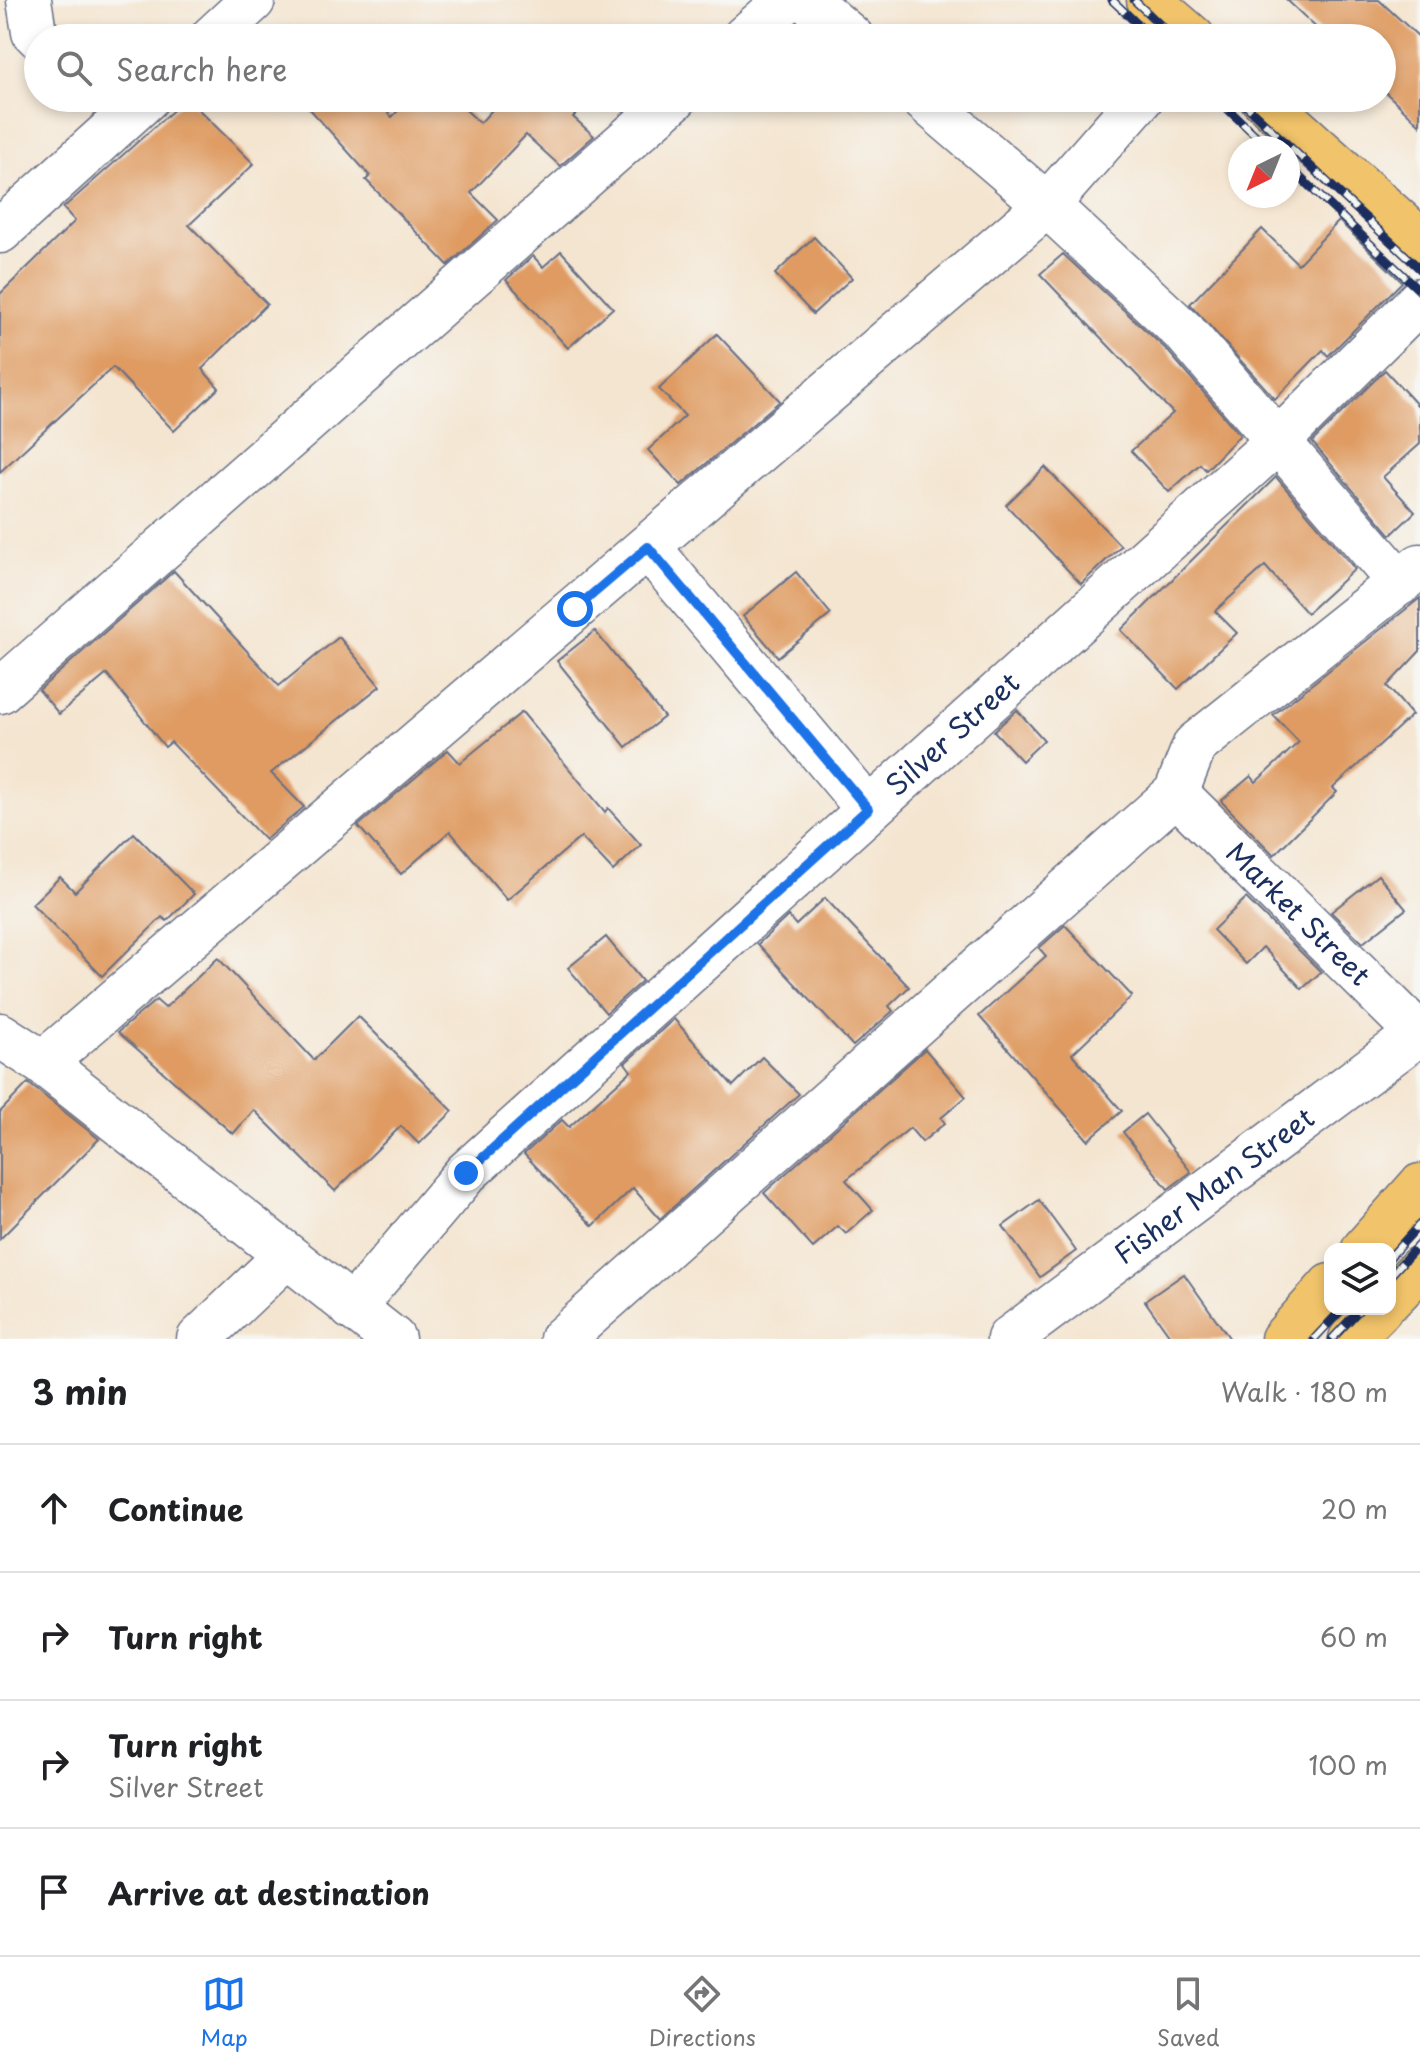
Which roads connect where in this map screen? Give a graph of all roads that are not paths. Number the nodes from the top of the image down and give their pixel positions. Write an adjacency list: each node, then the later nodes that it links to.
1 (253, 0): 5 (street)
2 (787, 0): 6 (street)
3 (807, 0): 7 (street)
4 (1149, 0): 8 (main road)
5 (227, 24)
6 (760, 24)
7 (835, 24)
8 (1177, 24)
9 (117, 112): 15 (street)
10 (659, 112): 21 (street)
11 (938, 112): 14 (street)
12 (1129, 112): 14 (street)
13 (1278, 112): 16 (main road)
14 (1047, 205): 18 (street); 19 (street)
15 (0, 231)
16 (1420, 240)
17 (1420, 300): 18 (street, Silver Street)
18 (1278, 441): 20 (street); 23 (street, Silver Street)
19 (648, 547): 23 (street); 26 (street)
20 (1410, 574): 22 (street)
21 (0, 691)
22 (1176, 793): 25 (street, Market Street); 37 (street)
23 (868, 809): 33 (street, Silver Street)
24 (0, 1035): 26 (street)
25 (1419, 1035): 38 (street, Fisher Man Street)
26 (43, 1063): 29 (street)
27 (1420, 1186): 28 (main road)
28 (1369, 1243)
29 (285, 1257): 33 (street); 35 (street)
30 (1420, 1268): 32 (main road)
31 (1324, 1293): 39 (main road)
32 (1396, 1293)
33 (352, 1308): 36 (street)
34 (1374, 1315): 40 (main road)
35 (199, 1339)
36 (393, 1339)
37 (562, 1339)
38 (1009, 1339)
39 (1283, 1339)
40 (1351, 1339)

